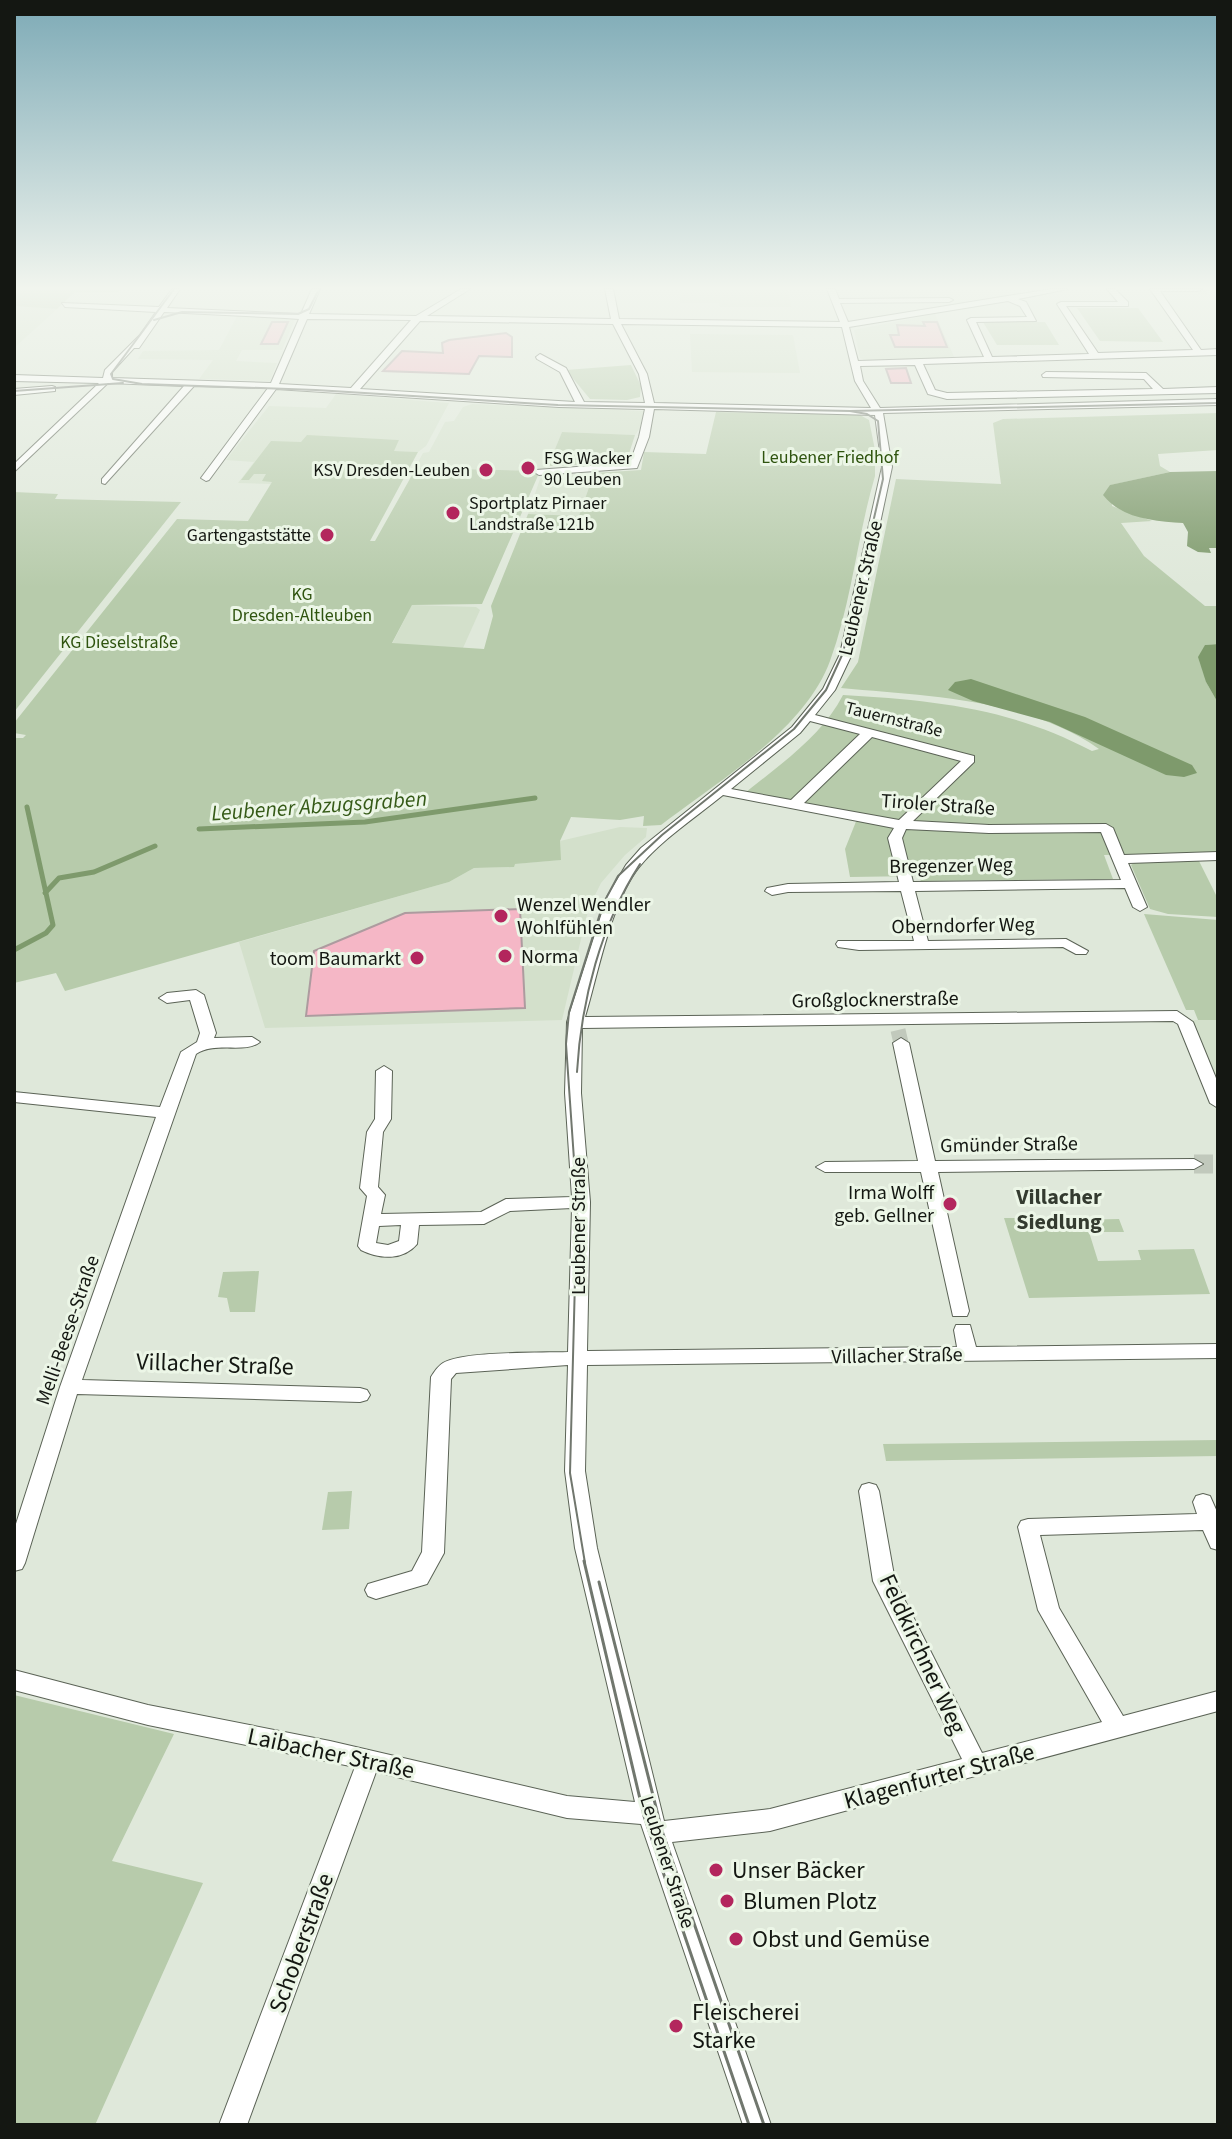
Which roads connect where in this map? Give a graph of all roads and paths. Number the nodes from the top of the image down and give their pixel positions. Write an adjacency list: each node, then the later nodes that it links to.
1 (41, 389): 14 (street)
2 (98, 389): 21 (street)
3 (187, 389): 24 (street)
4 (272, 389): 23 (street)
5 (311, 389): 15 (street)
6 (355, 389): 15 (street)
7 (573, 389): 18 (street)
8 (647, 389): 19 (street)
9 (863, 389): 20 (street)
10 (930, 389): 16 (street)
11 (1052, 389): 16 (street)
12 (1218, 390): 13 (street)
13 (1160, 391): 16 (street)
14 (14, 392)
15 (352, 392): 18 (street)
16 (1054, 394)
17 (1218, 402): 20 (street)
18 (581, 405): 19 (street)
19 (649, 406): 20 (street); 22 (street)
20 (878, 411): 25 (street, Leubener Straße)
21 (14, 469)
22 (539, 472)
23 (206, 478)
24 (105, 481)
25 (808, 717): 26 (street, Tauernstraße); 27 (street, Leubener Straße)
26 (869, 733): 28 (street); 29 (street, Tauernstraße)
27 (721, 791): 28 (street, Tiroler Straße); 40 (street, Leubener Straße)
28 (794, 805): 29 (street, Tiroler Straße)
29 (902, 825): 31 (street, Tiroler Straße); 33 (street)
30 (1218, 856): 31 (street)
31 (1121, 859): 32 (street)
32 (1131, 884): 33 (street, Bregenzer Weg); 35 (street)
33 (907, 886): 34 (street, Bregenzer Weg); 37 (street)
34 (772, 891)
35 (1140, 907)
36 (843, 944): 37 (street, Oberndorfer Weg)
37 (922, 945): 38 (street, Oberndorfer Weg)
38 (1081, 951)
39 (167, 998): 43 (street)
40 (575, 1022): 41 (street, Großglocknerstraße); 51 (street, Leubener Straße)
41 (898, 1030): 46 (street, Großglocknerstraße); 49 (street)
42 (252, 1042): 43 (street)
43 (204, 1043): 47 (street, Melli-Beese-Straße)
44 (384, 1071): 53 (street)
45 (14, 1097): 47 (street)
46 (1218, 1103)
47 (166, 1113): 57 (street, Melli-Beese-Straße)
48 (1194, 1164): 49 (street, Gmünder Straße)
49 (927, 1166): 50 (street, Gmünder Straße); 55 (street)
50 (825, 1167)
51 (581, 1202): 52 (street); 56 (street, Leubener Straße)
52 (411, 1219): 53 (street); 53 (street)
53 (373, 1220)
54 (1218, 1351): 55 (street, Villacher Straße)
55 (968, 1353): 56 (street, Villacher Straße)
56 (577, 1359): 62 (street, Villacher Straße); 68 (street, Leubener Straße)
57 (70, 1387): 58 (street, Villacher Straße); 61 (street, Melli-Beese-Straße)
58 (360, 1395)
59 (869, 1491): 67 (street, Feldkirchner Weg)
60 (1211, 1522): 65 (street)
61 (14, 1563)
62 (376, 1590)
63 (14, 1680): 66 (street, Laibacher Straße)
64 (1218, 1701): 65 (street, Klagenfurter Straße)
65 (1117, 1727): 67 (street, Klagenfurter Straße)
66 (369, 1760): 68 (street, Laibacher Straße); 69 (street, Schoberstraße)
67 (977, 1766): 68 (street, Klagenfurter Straße)
68 (653, 1823): 70 (street, Leubener Straße)
69 (233, 2125)
70 (757, 2125)

